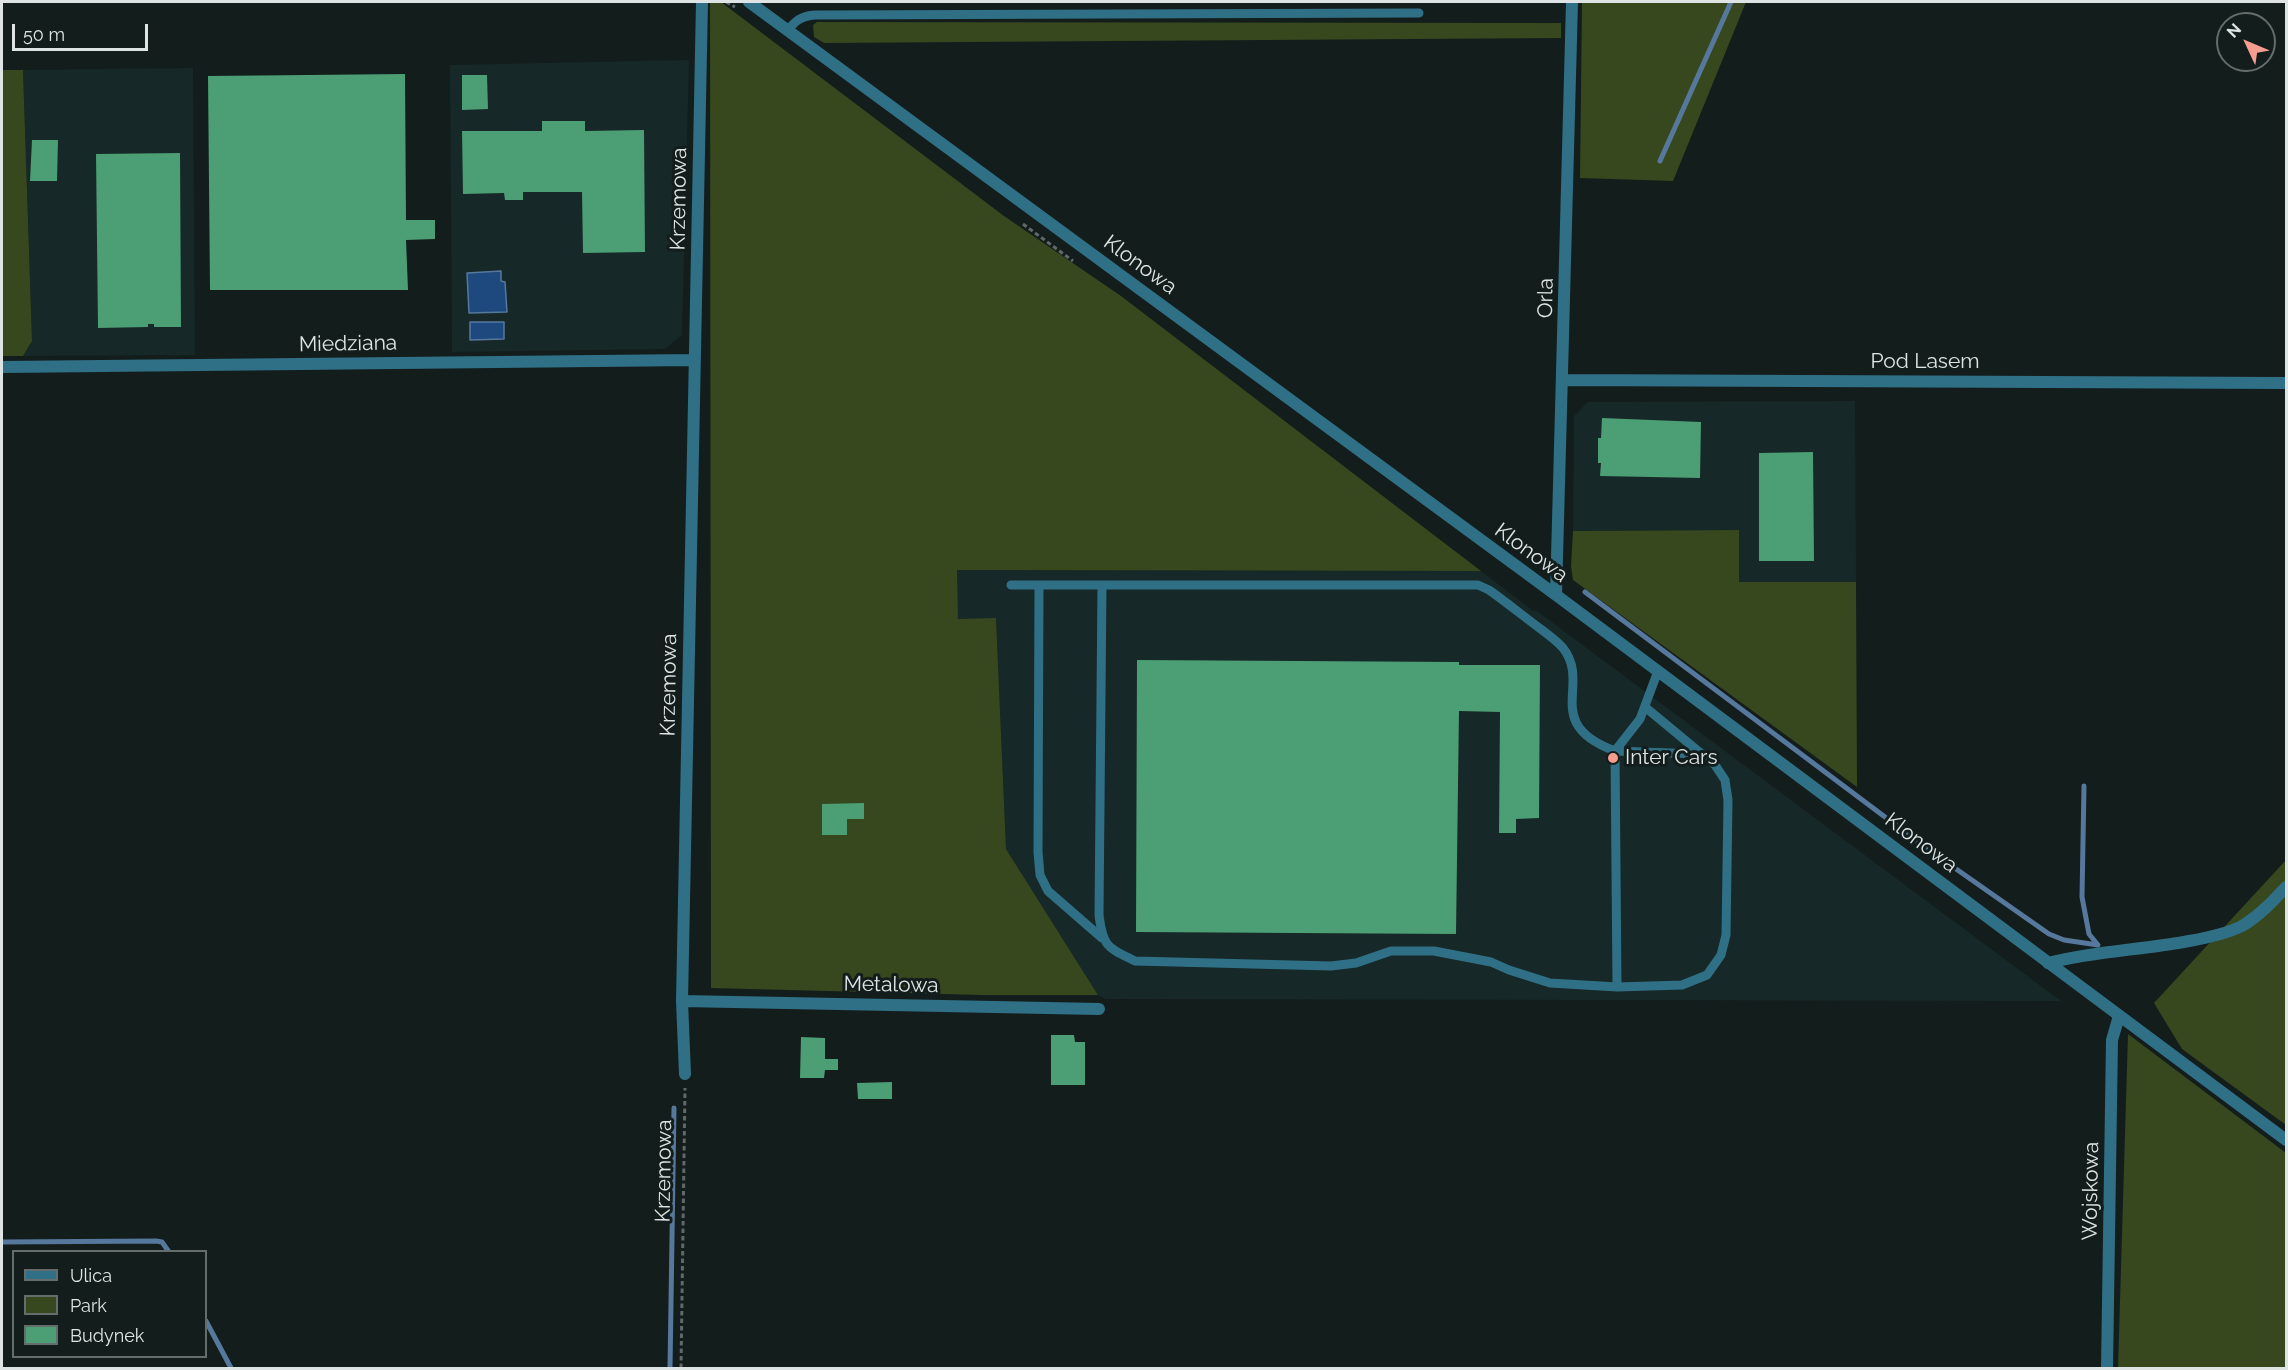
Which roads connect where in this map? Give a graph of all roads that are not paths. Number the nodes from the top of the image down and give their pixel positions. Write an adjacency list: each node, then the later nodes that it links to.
1 (702, 2): 6 (street, Krzemowa)
2 (749, 2): 5 (street, Klonowa)
3 (1572, 2): 8 (street, Orla)
4 (1419, 14): 5 (lane)
5 (788, 30): 13 (street, Klonowa)
6 (695, 360): 7 (street, Miedziana); 22 (street, Krzemowa)
7 (2, 367)
8 (1563, 380): 9 (street, Pod Lasem); 13 (street, Orla)
9 (2286, 383)
10 (1011, 585): 11 (lane)
11 (1039, 585): 12 (lane); 19 (lane)
12 (1102, 585): 16 (lane); 19 (lane)
13 (1556, 594): 14 (street, Klonowa)
14 (1658, 671): 15 (lane); 20 (street, Klonowa)
15 (1645, 707): 16 (lane); 17 (lane)
16 (1616, 751): 17 (lane); 21 (lane)
17 (1698, 754): 21 (lane)
18 (2286, 886): 20 (street)
19 (1102, 938): 21 (lane)
20 (2048, 963): 24 (street, Klonowa)
21 (1617, 987)
22 (682, 1001): 23 (street, Metalowa); 25 (street, Krzemowa)
23 (1099, 1009)
24 (2119, 1016): 26 (street, Klonowa); 27 (street, Wojskowa)
25 (686, 1074)
26 (2286, 1140)
27 (2107, 1368)

